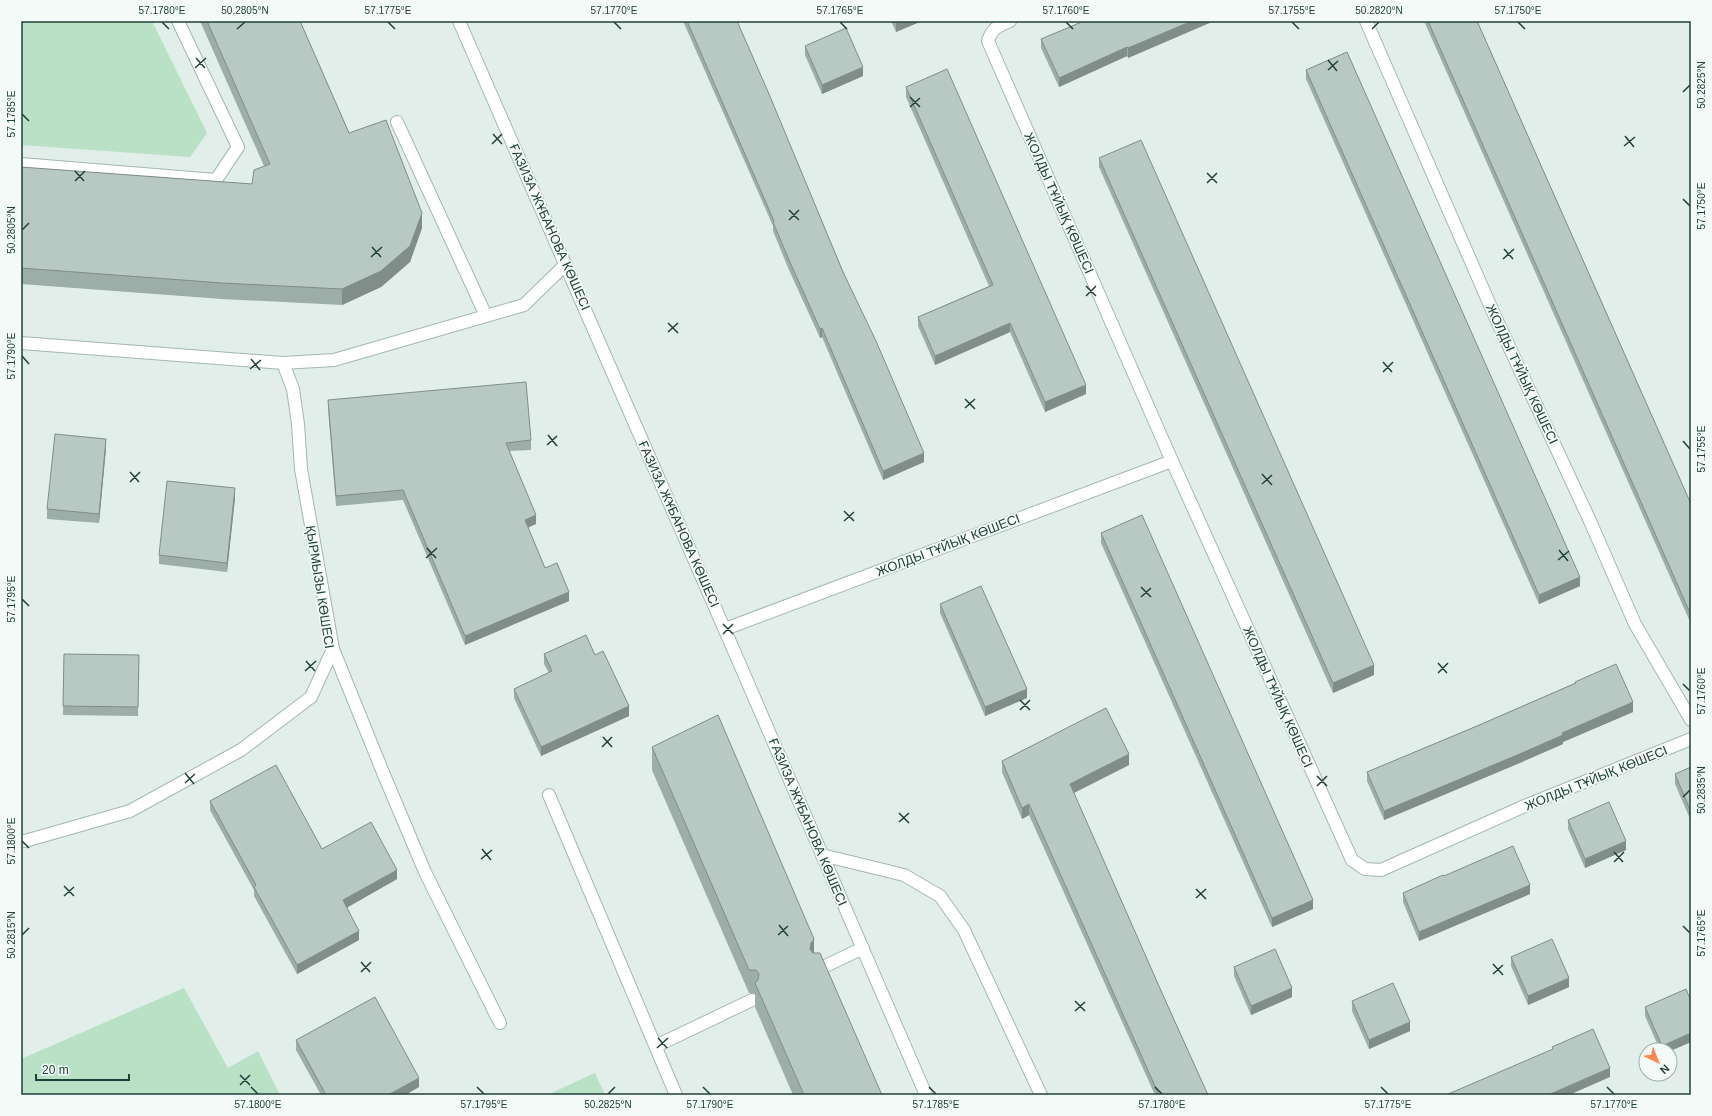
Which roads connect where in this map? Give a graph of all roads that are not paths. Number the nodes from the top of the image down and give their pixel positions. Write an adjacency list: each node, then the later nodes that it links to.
1 (178, 21): 6 (street)
2 (459, 21): 7 (street, ҒАЗИЗА ЖҰБАНОВА КӨШЕСІ)
3 (1010, 21): 11 (street, ЖОЛДЫ ТҰЙЫҚ КӨШЕСІ)
4 (1366, 21): 14 (street, ЖОЛДЫ ТҰЙЫҚ КӨШЕСІ)
5 (397, 122): 8 (street)
6 (21, 164)
7 (566, 264): 8 (street); 12 (street, ҒАЗИЗА ЖҰБАНОВА КӨШЕСІ)
8 (486, 316): 10 (street)
9 (21, 343): 10 (street)
10 (283, 363): 13 (street, ҚЫРМЫЗЫ КӨШЕСІ)
11 (1172, 461): 12 (street, ЖОЛДЫ ТҰЙЫҚ КӨШЕСІ); 15 (street, ЖОЛДЫ ТҰЙЫҚ КӨШЕСІ)
12 (725, 629): 18 (street, ҒАЗИЗА ЖҰБАНОВА КӨШЕСІ)
13 (333, 649): 17 (street, ҚЫРМЫЗЫ КӨШЕСІ); 22 (street)
14 (1691, 720)
15 (1691, 739)
16 (549, 795): 23 (street)
17 (21, 841)
18 (822, 854): 19 (street, ҒАЗИЗА ЖҰБАНОВА КӨШЕСІ); 26 (street)
19 (863, 948): 20 (street); 25 (street, ҒАЗИЗА ЖҰБАНОВА КӨШЕСІ)
20 (817, 970)
21 (752, 1000): 23 (street)
22 (500, 1023)
23 (656, 1046): 24 (street)
24 (676, 1095)
25 (926, 1095)
26 (1041, 1095)

